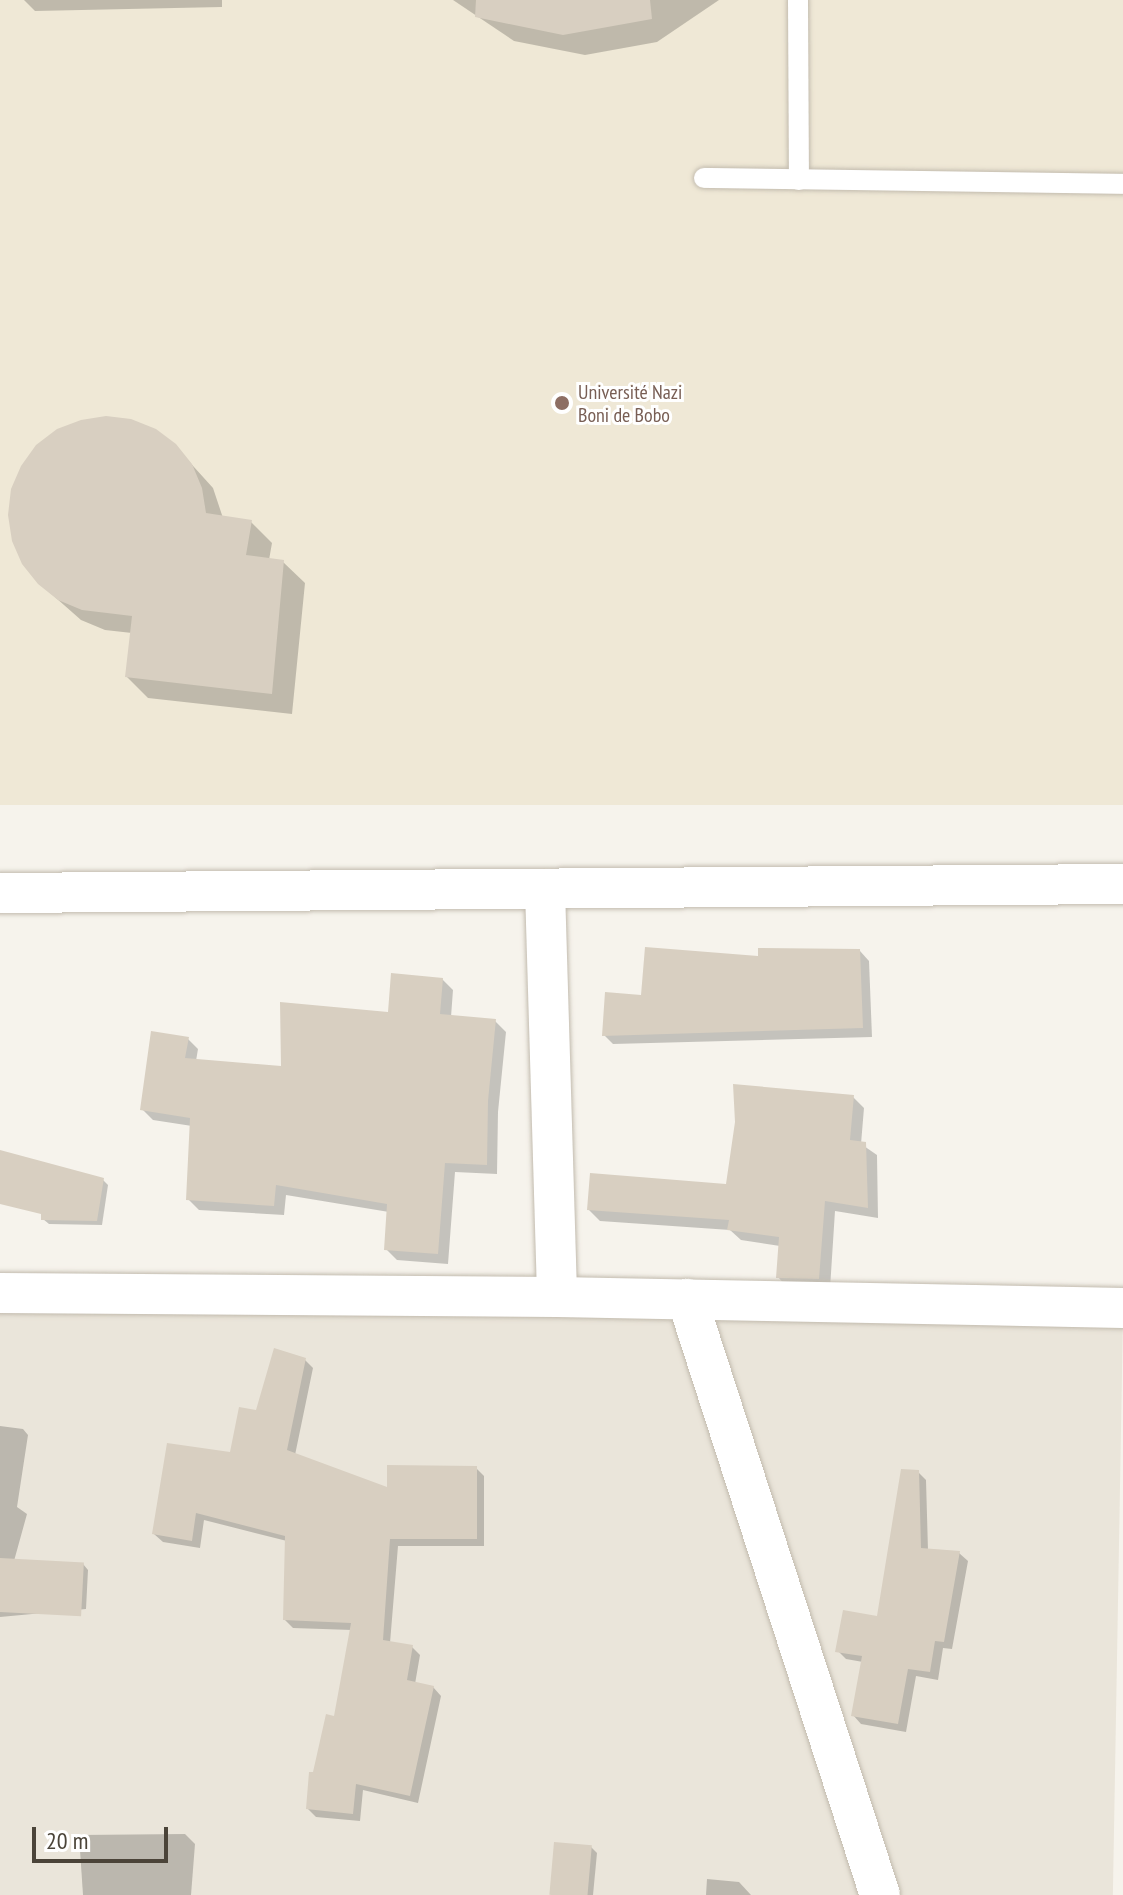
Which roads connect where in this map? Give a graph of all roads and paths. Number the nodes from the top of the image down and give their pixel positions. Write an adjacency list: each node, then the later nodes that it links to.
1 (798, 0): 3 (lane)
2 (704, 178): 3 (lane)
3 (799, 180): 4 (lane)
4 (1123, 184)
5 (1123, 884): 6 (street)
6 (545, 889): 7 (street); 9 (street)
7 (0, 893)
8 (0, 1293): 9 (street)
9 (557, 1297): 10 (street)
10 (687, 1299): 11 (street); 12 (street)
11 (1123, 1308)
12 (880, 1895)

